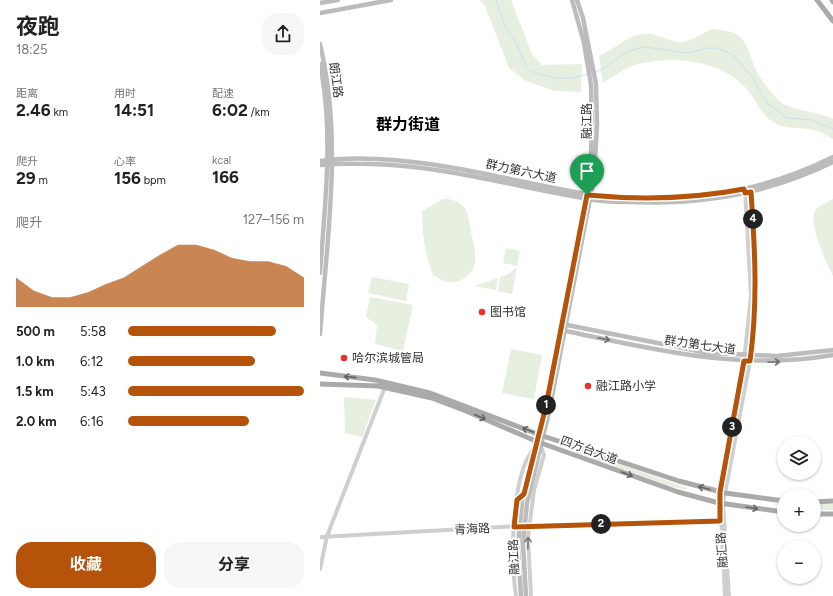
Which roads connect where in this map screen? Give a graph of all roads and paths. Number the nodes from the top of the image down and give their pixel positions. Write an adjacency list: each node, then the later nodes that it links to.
1 (338, 0): 6 (main road)
2 (391, 0): 7 (main road)
3 (572, 0): 11 (main road, 融江路)
4 (577, 0): 11 (main road, 融江路)
5 (817, 0): 8 (main road)
6 (320, 3)
7 (320, 13)
8 (833, 21)
9 (320, 44): 14 (main road, 朗江路)
10 (320, 64): 14 (main road, 朗江路)
11 (592, 71): 19 (main road, 融江路)
12 (833, 157): 17 (main road, 群力第六大道)
13 (320, 161): 14 (main road, 群力第六大道)
14 (330, 162): 16 (main road, 群力第六大道); 19 (main road, 群力第六大道); 20 (main road, 朗江路); 23 (main road, 朗江路)
15 (833, 162): 17 (main road, 群力第六大道)
16 (320, 165)
17 (750, 190): 18 (main road, 群力第六大道); 25 (street)
18 (745, 191): 19 (main road, 群力第六大道); 25 (street)
19 (589, 197): 21 (main road, 融江路); 31 (main road, 融江路)
20 (320, 273)
21 (567, 325): 22 (main road, 融江路); 25 (main road, 群力第七大道)
22 (566, 331): 27 (main road, 群力第七大道, one-way to 27); 31 (main road, 融江路)
23 (320, 334)
24 (833, 350): 25 (main road, 群力第七大道)
25 (748, 355): 27 (street)
26 (833, 355): 27 (main road, 群力第七大道, one-way to 26)
27 (747, 361): 33 (street)
28 (320, 373): 31 (main road, 四方台大道, one-way to 28)
29 (320, 384): 30 (main road, 四方台大道)
30 (385, 387): 32 (main road, 四方台大道, one-way to 32); 47 (street)
31 (542, 435): 32 (main road, 融江路); 33 (main road, 四方台大道, one-way to 31)
32 (539, 444): 34 (main road, 融江路); 35 (street); 39 (main road, 四方台大道, one-way to 39); 40 (main road, 融江路); 45 (street)
33 (722, 492): 36 (main road, 四方台大道); 39 (street)
34 (524, 494): 35 (street); 45 (main road, 融江路)
35 (517, 500): 45 (street)
36 (777, 500)
37 (821, 502): 38 (main road)
38 (833, 502)
39 (721, 503): 41 (main road, 四方台大道, one-way to 41); 44 (street, 融汇路); 54 (street, 融汇路)
40 (526, 510): 45 (main road, 融江路); 45 (street)
41 (777, 511)
42 (821, 514): 43 (main road)
43 (833, 514)
44 (720, 521): 45 (street, 青海路); 53 (street, 融汇路)
45 (523, 526): 47 (street, 青海路); 49 (street); 50 (main road, 融江路); 51 (main road, 融江路); 52 (street, one-way to 45)
46 (320, 536): 47 (street, 青海路)
47 (327, 536): 48 (street)
48 (320, 569)
49 (516, 596)
50 (521, 596)
51 (526, 596)
52 (531, 596)
53 (725, 596)
54 (729, 596)

